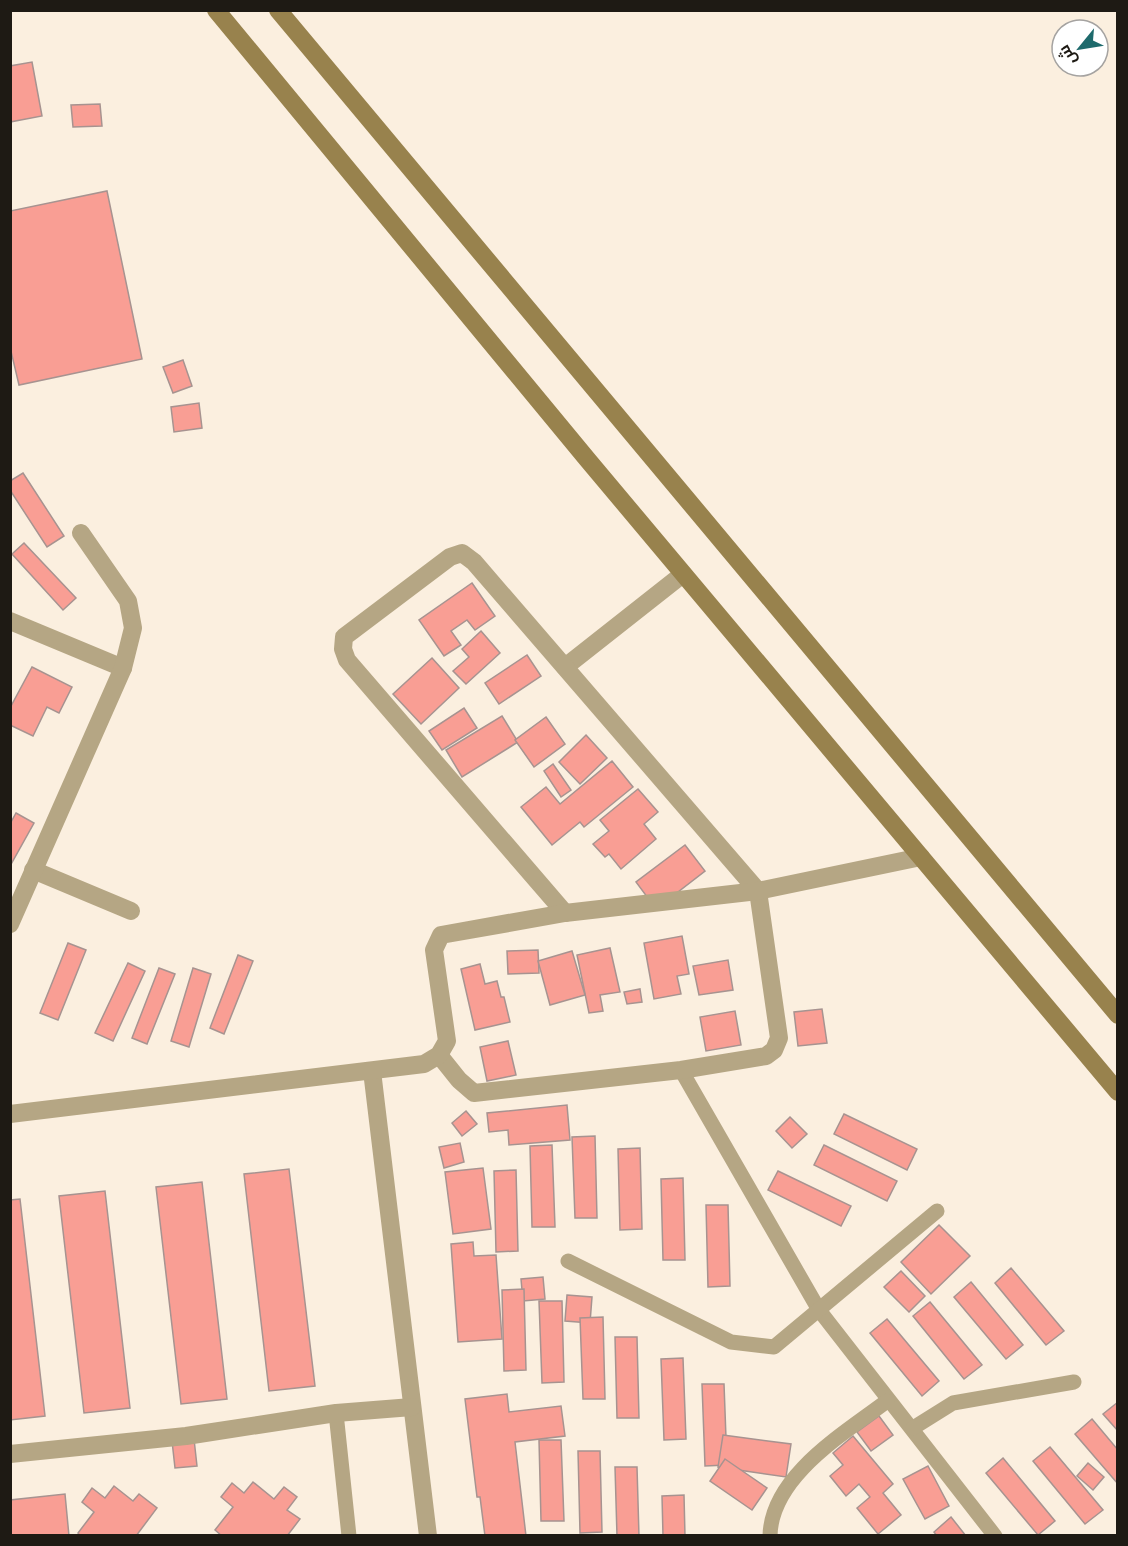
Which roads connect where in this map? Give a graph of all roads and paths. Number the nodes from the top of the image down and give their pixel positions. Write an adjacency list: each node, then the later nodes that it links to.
1 (216, 10): 4 (main road)
2 (278, 10): 14 (main road)
3 (81, 533): 7 (street)
4 (683, 574): 6 (street); 8 (main road)
5 (10, 621): 7 (street)
6 (565, 667): 10 (street); 12 (street)
7 (123, 668): 9 (street)
8 (921, 857): 10 (street); 18 (main road)
9 (33, 870): 11 (street); 13 (street)
10 (758, 891): 12 (street); 16 (street)
11 (131, 911)
12 (565, 913): 15 (street)
13 (10, 924)
14 (1118, 1015)
15 (439, 1055): 16 (street); 17 (street)
16 (681, 1070): 22 (lane)
17 (372, 1071): 19 (street); 25 (street)
18 (1118, 1092)
19 (10, 1114)
20 (937, 1211): 22 (lane)
21 (568, 1262): 22 (lane)
22 (819, 1310): 24 (lane)
23 (1074, 1382): 27 (lane)
24 (887, 1401): 27 (lane); 31 (lane)
25 (412, 1407): 26 (street); 30 (street)
26 (336, 1413): 28 (street); 29 (lane)
27 (913, 1428): 32 (lane)
28 (10, 1454)
29 (349, 1536)
30 (428, 1536)
31 (770, 1536)
32 (995, 1536)

